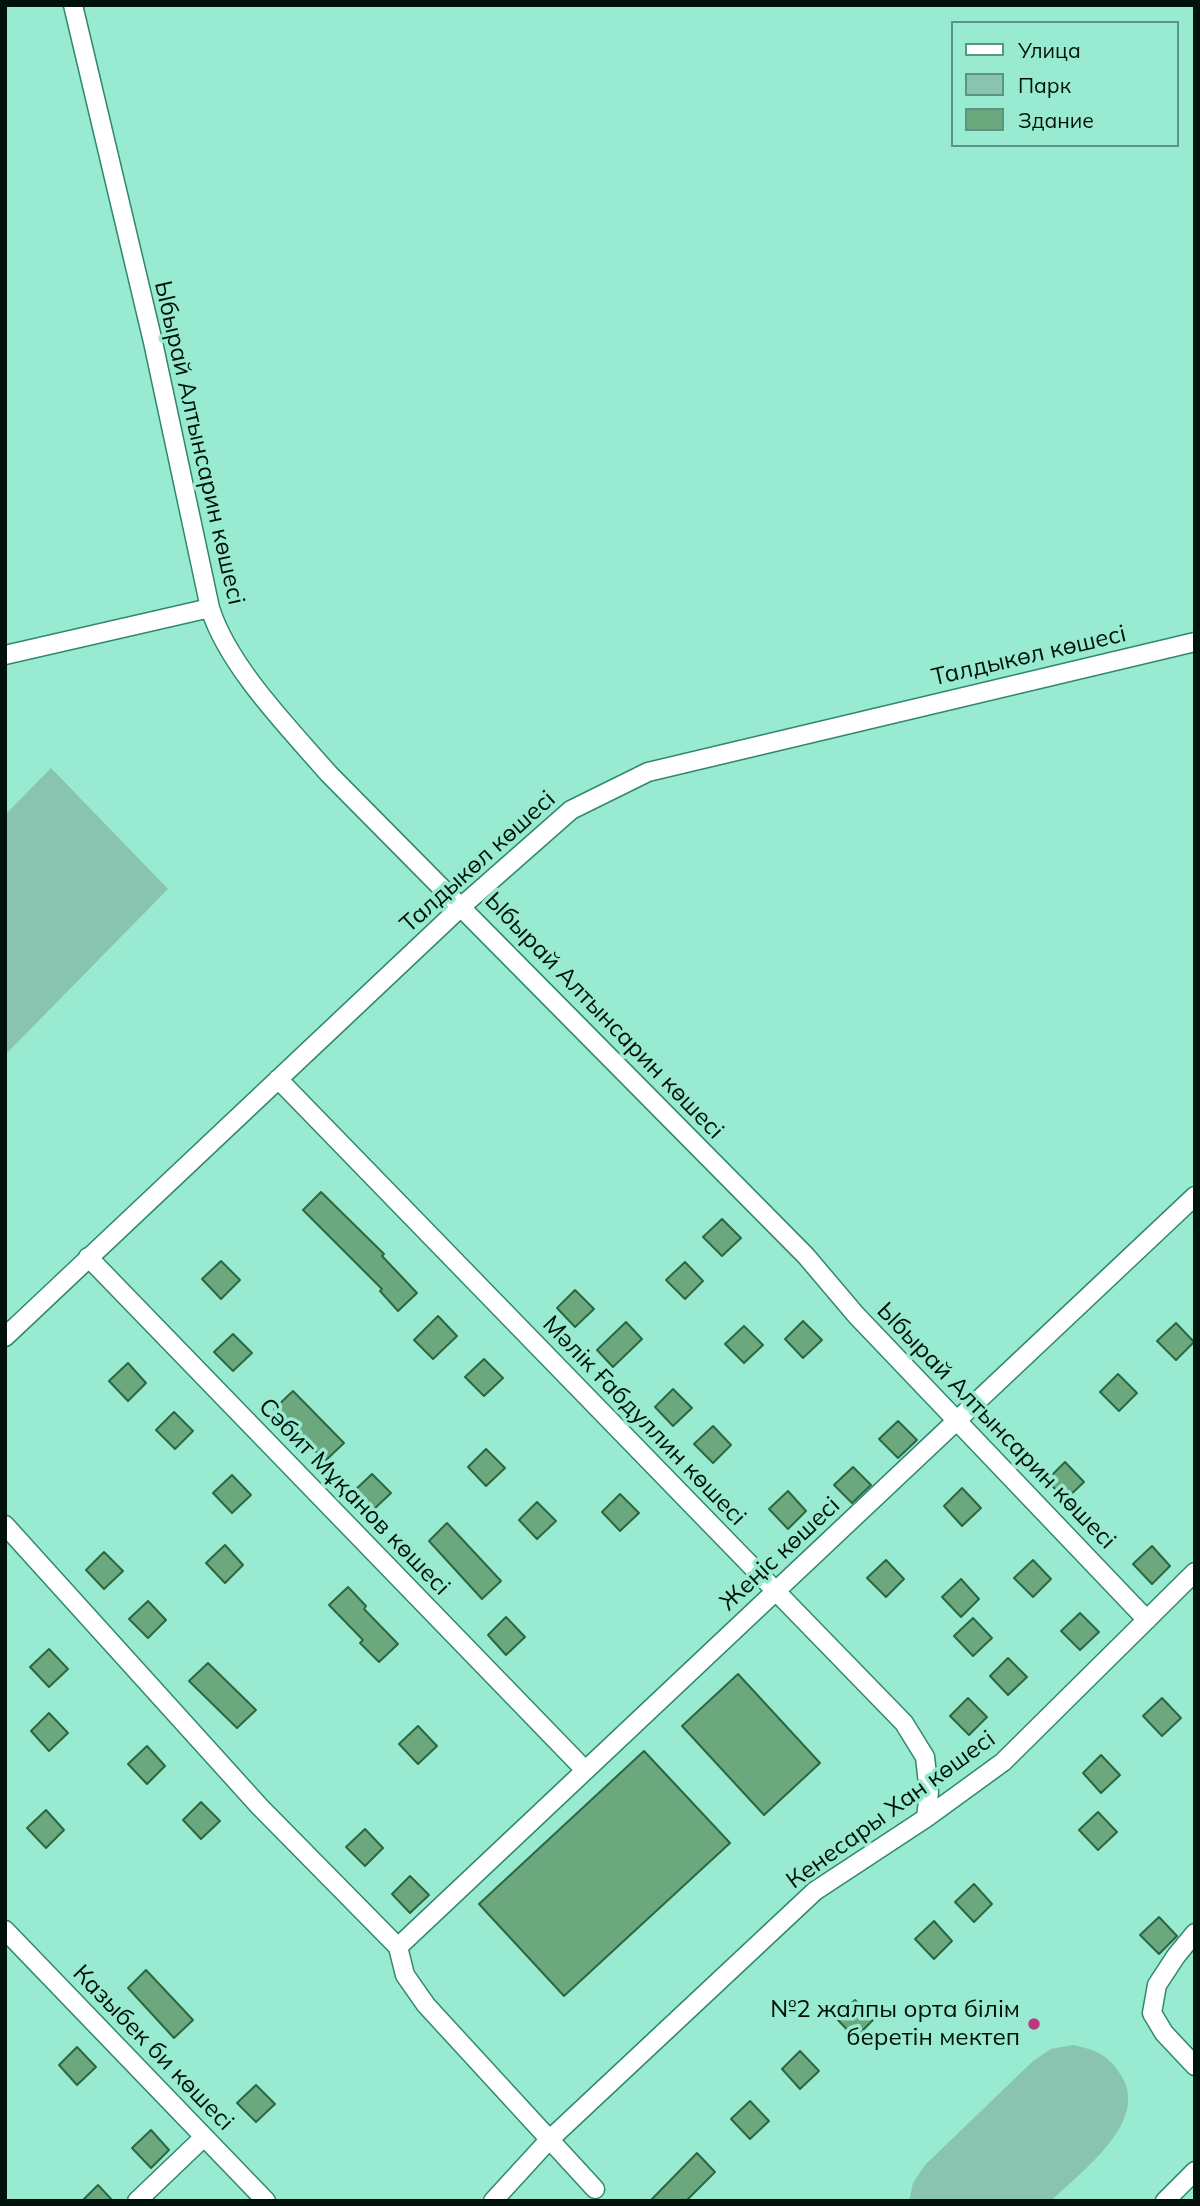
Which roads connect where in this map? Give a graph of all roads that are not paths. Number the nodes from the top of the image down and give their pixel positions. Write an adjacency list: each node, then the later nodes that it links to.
1 (73, 5): 2 (street, Ыбырай Алтынсарин көшесі)
2 (210, 608): 4 (street); 5 (street, Ыбырай Алтынсарин көшесі)
3 (1195, 642): 5 (street, Талдыкөл көшесі)
4 (5, 655)
5 (462, 906): 6 (street, Талдыкөл көшесі); 10 (street, Ыбырай Алтынсарин көшесі)
6 (278, 1079): 8 (street, Талдыкөл көшесі); 13 (street, Мәлік Ғабдуллин көшесі)
7 (1195, 1196): 10 (street, Жеңіс көшесі)
8 (88, 1257): 9 (street, Талдыкөл көшесі); 15 (street, Сәбит Мұқанов көшесі)
9 (5, 1337)
10 (958, 1420): 13 (street, Жеңіс көшесі); 14 (street, Ыбырай Алтынсарин көшесі)
11 (5, 1525): 19 (street)
12 (1195, 1572): 14 (street, Кенесары Хан көшесі)
13 (775, 1591): 15 (street, Жеңіс көшесі); 16 (street, Мәлік Ғабдуллин көшесі)
14 (1147, 1620): 16 (street, Кенесары Хан көшесі)
15 (585, 1770): 19 (street, Жеңіс көшесі)
16 (926, 1818): 22 (street, Кенесары Хан көшесі)
17 (5, 1930): 21 (street, Казыбек би көшесі)
18 (1195, 1933): 20 (street)
19 (398, 1947): 22 (street)
20 (1195, 2066)
21 (204, 2137): 25 (street); 26 (street, Казыбек би көшесі)
22 (548, 2141): 24 (street); 27 (street, Кенесары Хан көшесі)
23 (1195, 2171): 28 (street)
24 (595, 2189)
25 (137, 2201)
26 (266, 2201)
27 (492, 2201)
28 (1165, 2201)

